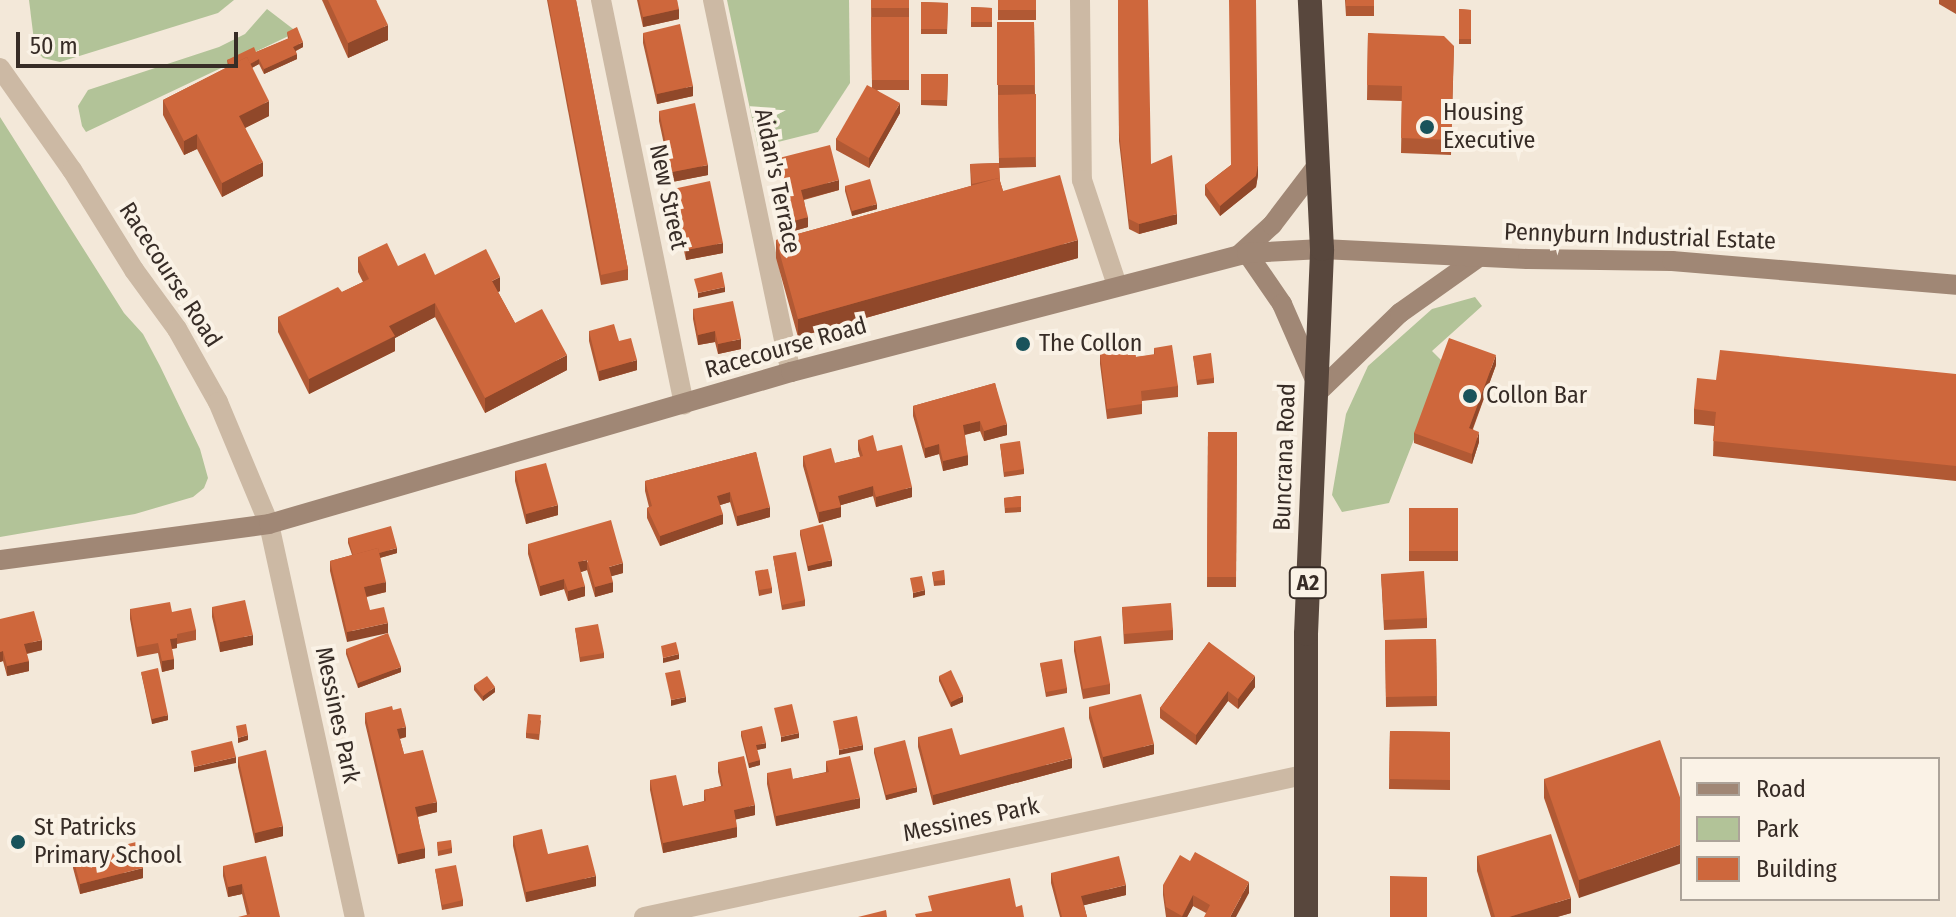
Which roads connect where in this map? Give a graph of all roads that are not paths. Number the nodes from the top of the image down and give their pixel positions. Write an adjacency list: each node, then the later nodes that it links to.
1 (601, 0): 14 (street, New Street)
2 (713, 0): 12 (street, Aidan's Terrace)
3 (1080, 0): 10 (street)
4 (1310, 0): 6 (highway, Buncrana Road / A2)
5 (0, 68): 15 (street, Racecourse Road)
6 (1317, 166): 7 (highway, Buncrana Road / A2); 8 (main road)
7 (1322, 249): 8 (main road, Racecourse Road); 9 (main road, Pennyburn Industrial Estate); 13 (highway, Buncrana Road / A2)
8 (1243, 254): 10 (main road, Racecourse Road); 13 (main road)
9 (1479, 257): 11 (main road, Pennyburn Industrial Estate); 13 (main road)
10 (1117, 285): 12 (main road, Racecourse Road)
11 (1956, 285)
12 (791, 372): 14 (main road, Racecourse Road)
13 (1316, 388): 17 (highway, Buncrana Road / A2)
14 (684, 405): 15 (main road, Racecourse Road)
15 (269, 524): 16 (main road, Racecourse Road); 18 (street, Messines Park)
16 (0, 560)
17 (1308, 774): 19 (street, Messines Park); 20 (highway, Buncrana Road / A2)
18 (355, 917)
19 (644, 917)
20 (1306, 917)

